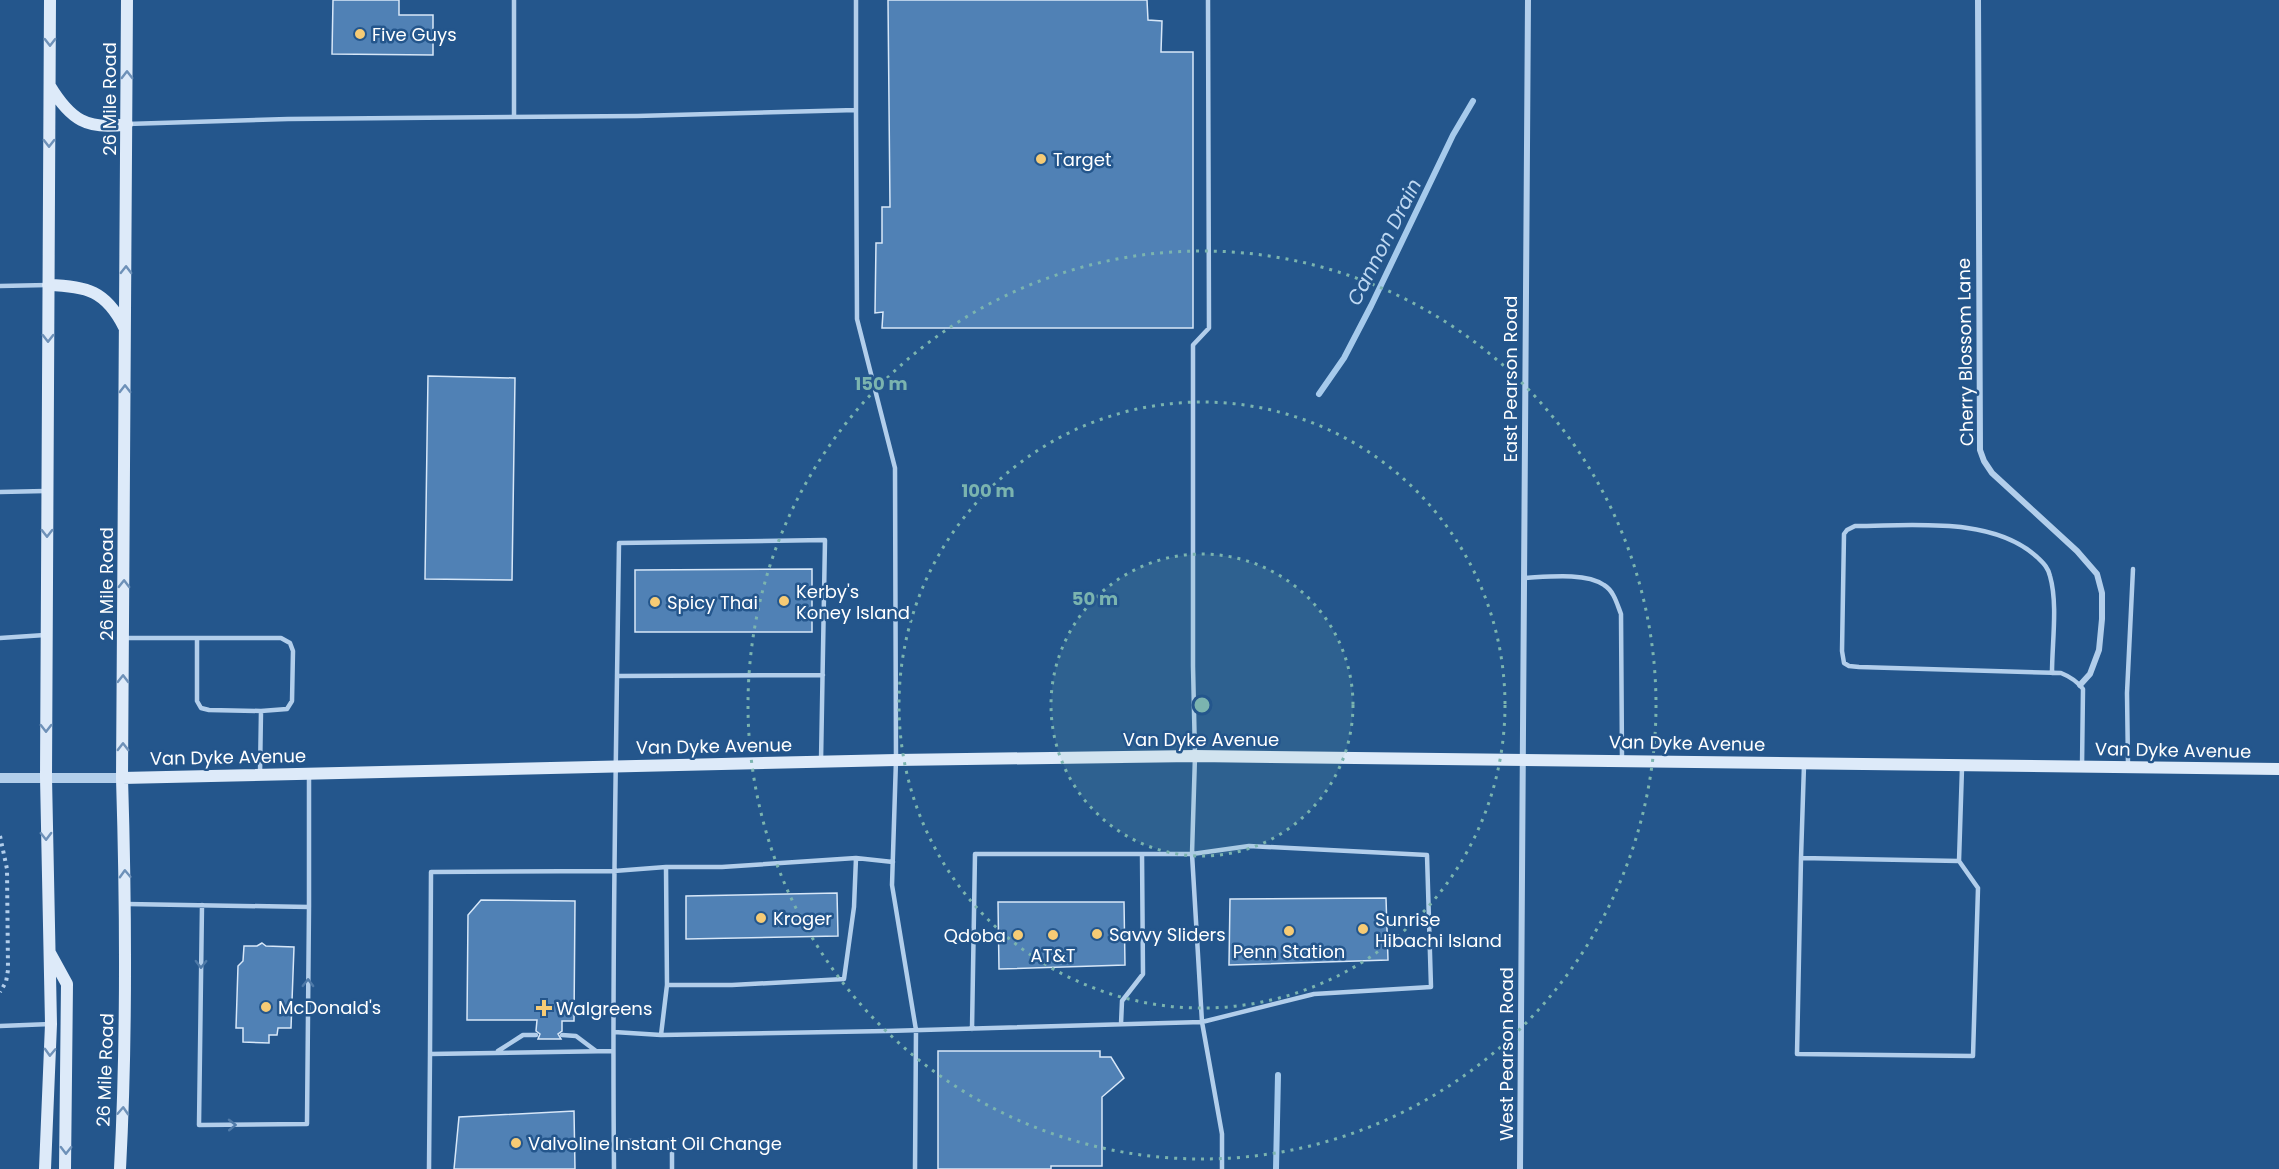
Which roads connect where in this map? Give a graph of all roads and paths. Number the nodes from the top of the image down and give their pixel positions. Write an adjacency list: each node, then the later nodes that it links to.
1 (50, 0): 8 (main road, one-way to 8)
2 (127, 0): 11 (main road, 26 Mile Road, one-way to 2)
3 (514, 0): 10 (lane)
4 (856, 0): 9 (lane)
5 (1208, 0): 28 (lane)
6 (1528, 0): 18 (street, East Pearson Road)
7 (1978, 0): 26 (street, Cherry Blossom Lane)
8 (49, 85): 11 (main road); 12 (main road, one-way to 12)
9 (856, 110): 10 (lane); 30 (lane)
10 (514, 117): 11 (lane)
11 (127, 124): 14 (main road, 26 Mile Road, one-way to 11)
12 (48, 285): 13 (lane); 14 (main road); 15 (main road, one-way to 15)
13 (0, 286)
14 (125, 328): 21 (main road, 26 Mile Road, one-way to 14)
15 (48, 491): 16 (lane); 19 (main road, one-way to 19)
16 (0, 492)
17 (2133, 569): 37 (lane)
18 (1524, 578): 29 (street, East Pearson Road); 31 (lane)
19 (47, 635): 20 (lane); 41 (main road, one-way to 41)
20 (0, 638)
21 (123, 638): 22 (lane); 43 (main road, 26 Mile Road, one-way to 21)
22 (198, 638): 27 (lane); 27 (lane)
23 (2052, 673): 23 (lane); 26 (lane)
24 (823, 675): 25 (lane); 25 (lane); 32 (lane)
25 (617, 676): 35 (lane)
26 (2080, 685): 36 (lane)
27 (261, 711): 40 (lane)
28 (1195, 756): 29 (main road, Van Dyke Avenue); 30 (main road, Van Dyke Avenue); 46 (lane)
29 (1522, 759): 31 (main road, Van Dyke Avenue); 82 (street, West Pearson Road)
30 (896, 760): 32 (main road, Van Dyke Avenue); 50 (lane)
31 (1622, 760): 33 (main road, Van Dyke Avenue)
32 (821, 762): 35 (main road, Van Dyke Avenue)
33 (1804, 763): 34 (main road, Van Dyke Avenue); 48 (lane)
34 (1962, 765): 36 (main road, Van Dyke Avenue); 49 (lane)
35 (615, 767): 39 (main road, Van Dyke Avenue); 52 (lane)
36 (2082, 767): 37 (main road, Van Dyke Avenue)
37 (2128, 767): 38 (main road, Van Dyke Avenue)
38 (2279, 769)
39 (309, 773): 40 (main road, Van Dyke Avenue); 55 (lane)
40 (260, 774): 43 (main road, Van Dyke Avenue)
41 (46, 777): 42 (street); 43 (street); 56 (main road, one-way to 56)
42 (0, 778)
43 (122, 778): 53 (main road, 26 Mile Road, one-way to 43)
44 (0, 836): 58 (path)
45 (1142, 854): 46 (lane); 61 (lane); 63 (lane)
46 (1191, 854): 59 (lane); 59 (lane)
47 (856, 858): 50 (lane); 51 (lane); 57 (lane)
48 (1801, 858): 49 (lane); 49 (lane)
49 (1959, 861)
50 (893, 862): 64 (lane)
51 (666, 867): 52 (lane); 57 (lane)
52 (614, 871): 65 (lane); 72 (lane)
53 (126, 904): 54 (lane); 76 (main road, 26 Mile Road, one-way to 53)
54 (202, 905): 55 (lane); 55 (lane, one-way to 55)
55 (309, 907)
56 (48, 950): 60 (main road); 75 (main road, one-way to 75)
57 (667, 985): 68 (lane)
58 (0, 992)
59 (1202, 1022): 61 (lane); 81 (lane)
60 (51, 1024): 62 (lane); 74 (main road, one-way to 74)
61 (1121, 1024): 63 (lane)
62 (0, 1026)
63 (972, 1029): 64 (lane)
64 (916, 1030): 68 (lane); 80 (lane)
65 (614, 1032): 68 (lane); 69 (lane)
66 (536, 1035): 71 (lane)
67 (562, 1035): 70 (lane)
68 (661, 1035)
69 (613, 1051): 70 (lane); 73 (lane)
70 (597, 1052): 71 (lane)
71 (496, 1053): 72 (lane)
72 (430, 1054): 77 (lane)
73 (614, 1141): 78 (lane); 79 (lane)
74 (45, 1169)
75 (65, 1169)
76 (120, 1169)
77 (429, 1169)
78 (614, 1169)
79 (672, 1169)
80 (915, 1169)
81 (1222, 1169)
82 (1520, 1169)

